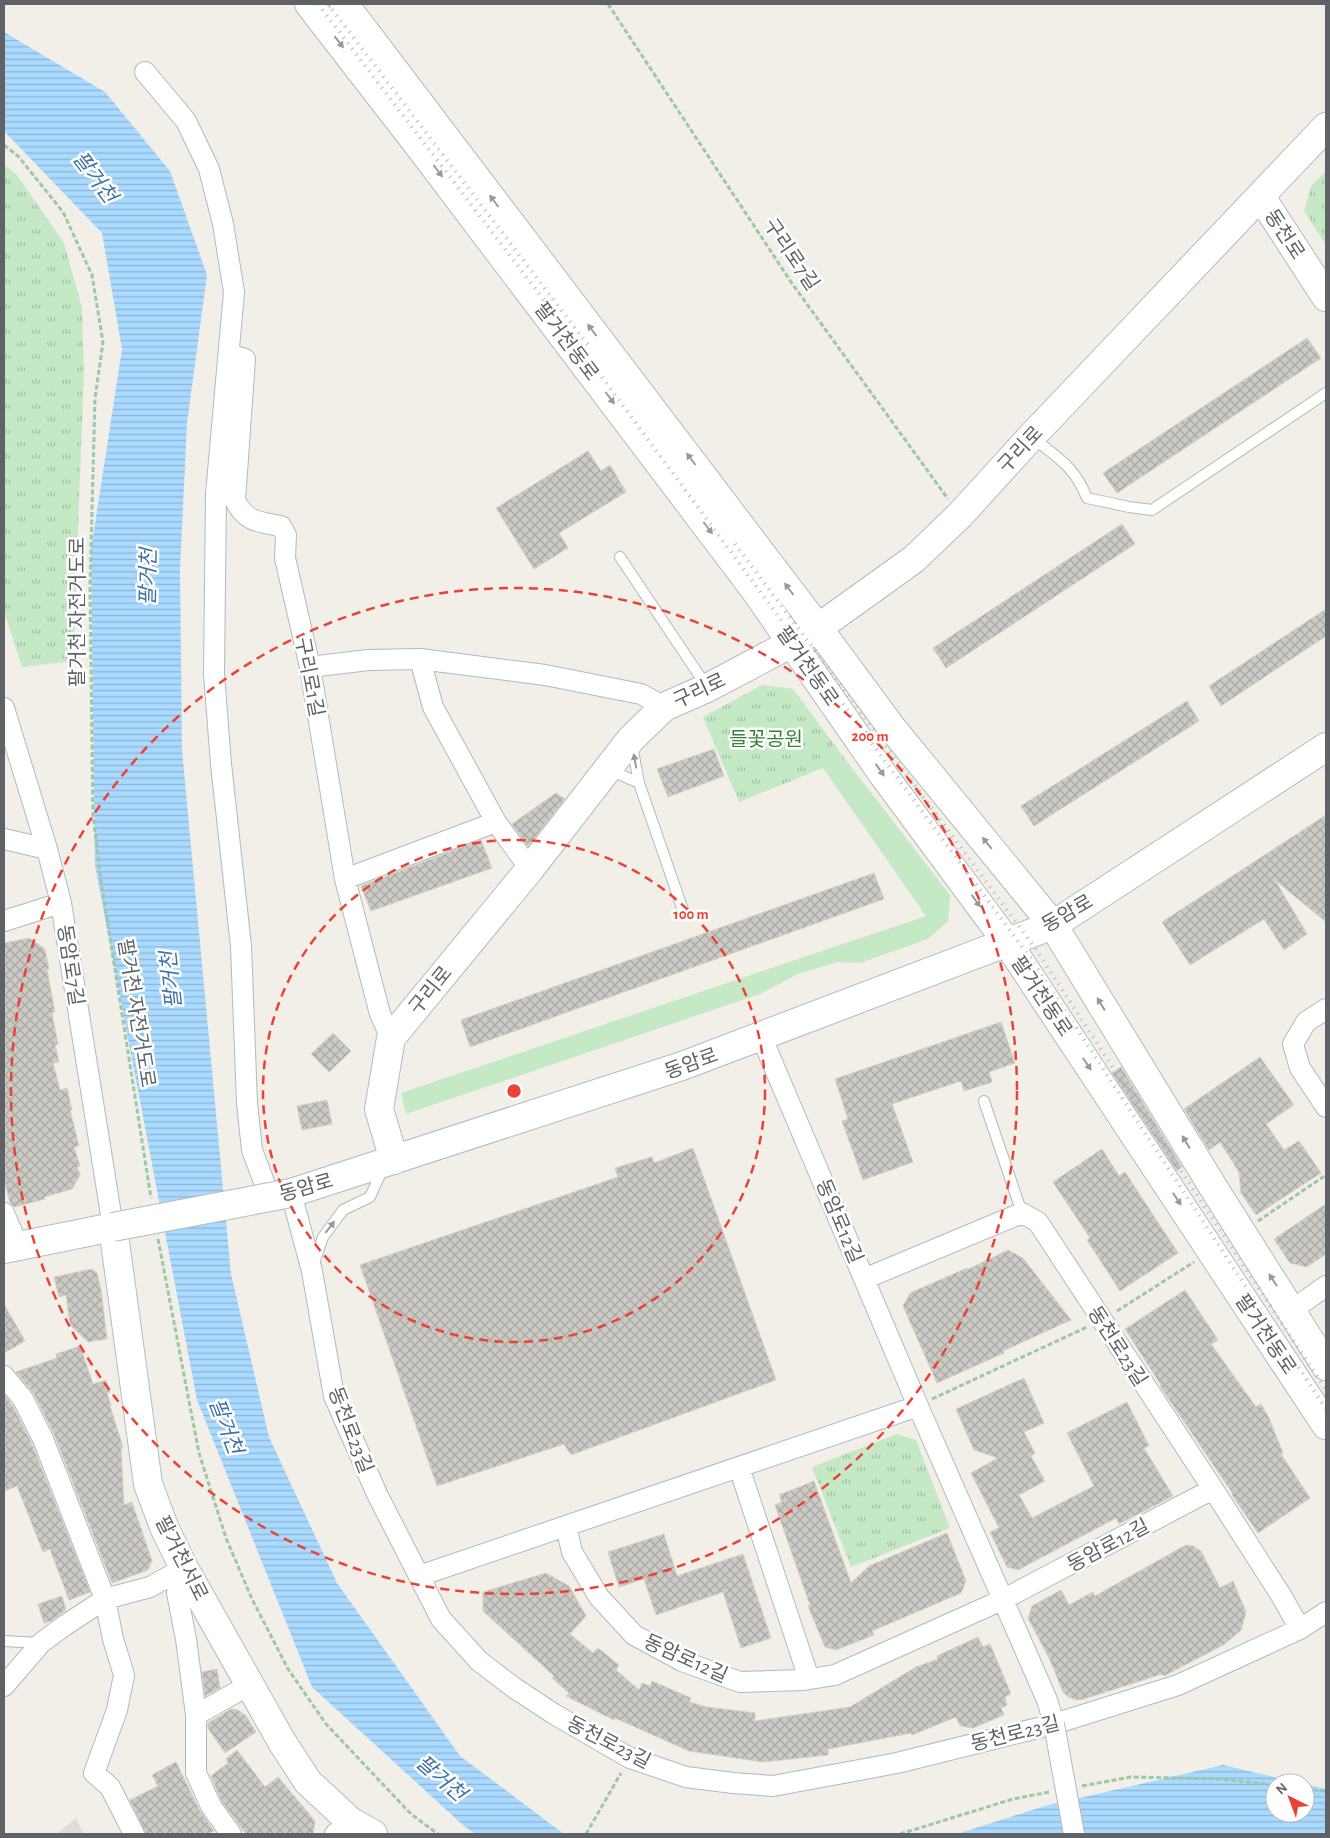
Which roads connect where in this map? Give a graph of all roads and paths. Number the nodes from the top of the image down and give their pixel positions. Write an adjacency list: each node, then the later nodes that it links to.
1 (309, 4): 15 (main road, 팔거천동로, one-way to 15)
2 (344, 4): 14 (main road, 팔거천동로, one-way to 2)
3 (608, 4): 12 (path, 구리로7길)
4 (145, 72): 9 (street, 동천로23길)
5 (1326, 127): 7 (main road, 구리로)
6 (4, 145): 43 (path, 팔거천 자전거도로)
7 (1261, 197): 8 (main road, 동천로); 11 (main road, 구리로)
8 (1326, 297)
9 (229, 354): 17 (street, 구리로1길); 42 (street, 동천로23길)
10 (1326, 393): 11 (lane)
11 (1031, 436): 12 (main road, 구리로)
12 (960, 515): 14 (main road, 구리로)
13 (620, 557): 18 (lane)
14 (818, 628): 15 (main road, 구리로); 33 (main road, 팔거천동로, one-way to 14)
15 (792, 643): 18 (main road, 구리로); 34 (main road, 팔거천동로, one-way to 34)
16 (420, 659): 17 (street, 구리로); 19 (street, 구리로); 25 (street)
17 (310, 667): 29 (street, 구리로1길)
18 (707, 688): 19 (main road, 구리로)
19 (664, 707): 21 (main road, 구리로)
20 (4, 708): 27 (street, 동암로7길)
21 (631, 739): 23 (main road, 구리로); 24 (lane, one-way to 21)
22 (1326, 748): 33 (main road, 동암로)
23 (607, 768): 24 (lane); 28 (main road, 구리로)
24 (639, 783): 31 (lane)
25 (496, 822): 28 (street); 29 (street)
26 (4, 839): 27 (street)
27 (47, 849): 30 (street, 동암로7길)
28 (530, 869): 37 (main road, 구리로)
29 (345, 879): 37 (street, 구리로1길)
30 (61, 903): 32 (street); 46 (street, 동암로7길)
31 (684, 913)
32 (4, 921)
33 (1053, 925): 34 (main road, 동암로); 47 (main road, 팔거천동로, one-way to 33)
34 (1007, 942): 36 (main road, 동암로); 50 (main road, 팔거천동로, one-way to 50)
35 (1326, 1009): 39 (street)
36 (761, 1036): 40 (main road, 동암로); 52 (street, 동암로12길)
37 (391, 1038): 40 (main road, 구리로)
38 (984, 1101): 45 (lane)
39 (1326, 1107)
40 (390, 1161): 42 (main road, 동암로); 51 (lane, one-way to 40)
41 (1326, 1175): 47 (path)
42 (280, 1196): 46 (main road, 동암로, bridge); 51 (street, 동천로23길)
43 (153, 1206)
44 (4, 1213): 49 (street)
45 (1022, 1213): 52 (street); 55 (street, 동천로23길)
46 (114, 1227): 49 (main road, 동암로); 63 (main road, 팔거천서로)
47 (1242, 1232): 54 (main road, 팔거천동로, one-way to 47)
48 (157, 1236): 80 (path)
49 (11, 1248)
50 (1211, 1251): 55 (path); 59 (main road, 팔거천동로)
51 (312, 1272): 64 (street, 동천로23길)
52 (864, 1278): 58 (street, 동암로12길)
53 (1326, 1286): 54 (street)
54 (1292, 1310): 56 (main road, 팔거천동로)
55 (1102, 1320): 58 (path); 61 (street, 동천로23길)
56 (1326, 1366)
57 (4, 1376): 65 (street)
58 (918, 1406): 60 (street); 66 (street, 동암로12길)
59 (1326, 1425)
60 (738, 1467): 62 (street); 71 (street)
61 (1213, 1489): 66 (street, 동암로12길); 68 (street, 동천로23길)
62 (566, 1526): 64 (street); 71 (street, 동암로12길)
63 (184, 1568): 65 (street); 72 (main road, 팔거천서로); 74 (street)
64 (419, 1576): 76 (street, 동천로23길)
65 (105, 1599): 70 (street); 78 (street)
66 (1002, 1600): 71 (street, 동암로12길); 75 (street, 동암로12길)
67 (1326, 1612): 68 (street, 동천로23길)
68 (1300, 1629): 75 (street, 동천로23길)
69 (4, 1641): 70 (lane)
70 (41, 1643): 73 (street)
71 (809, 1680)
72 (251, 1684): 74 (street); 77 (main road, 팔거천서로)
73 (4, 1686)
74 (196, 1715): 79 (street)
75 (1054, 1724): 76 (street, 동천로23길); 82 (street, 동암로12길, bridge)
76 (630, 1758): 81 (path)
77 (352, 1830)
78 (134, 1834)
79 (231, 1834)
80 (438, 1834)
81 (587, 1834)
82 (1074, 1834)

